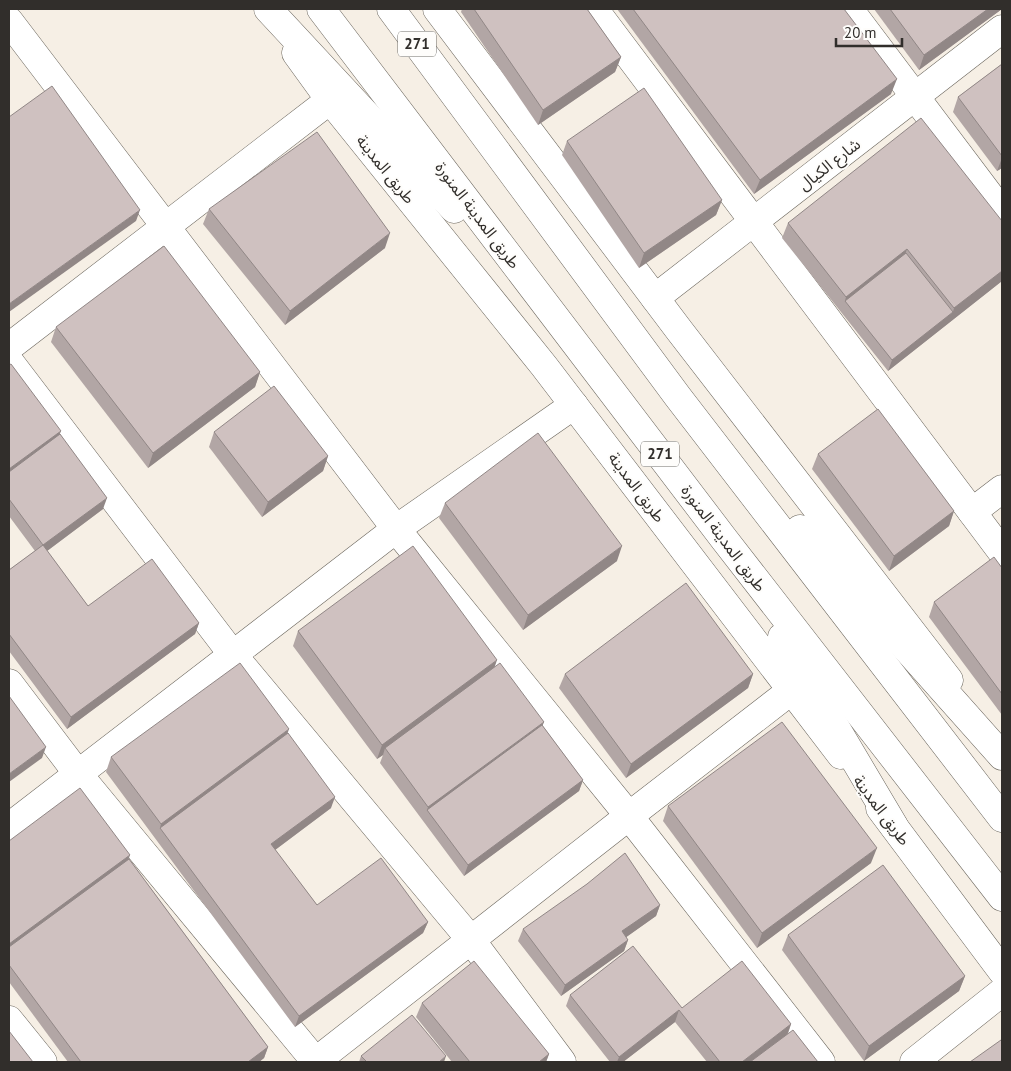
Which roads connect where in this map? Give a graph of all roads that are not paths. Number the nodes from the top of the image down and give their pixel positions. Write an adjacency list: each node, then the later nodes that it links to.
1 (266, 9): 10 (main road, طريق المدينة); 15 (main road)
2 (321, 9): 15 (main road, طريق المدينة المنورة / 271)
3 (391, 9): 18 (main road, 271)
4 (437, 9): 14 (main road)
5 (594, 9): 12 (main road)
6 (850, 9): 9 (main road)
7 (9, 21): 13 (main road)
8 (1002, 29): 9 (main road, شارع الكيال)
9 (915, 97): 11 (main road); 12 (main road, شارع الكيال)
10 (330, 100): 13 (main road); 19 (main road, طريق المدينة)
11 (1002, 212)
12 (754, 221): 14 (main road, شارع الكيال); 21 (main road)
13 (165, 226): 16 (main road); 22 (main road)
14 (655, 298): 28 (main road)
15 (563, 327): 23 (main road, طريق المدينة المنورة / 271)
16 (9, 347)
17 (9, 361): 25 (main road)
18 (678, 397): 29 (main road); 32 (main road, 271)
19 (574, 405): 22 (main road); 27 (main road, طريق المدينة)
20 (1002, 489): 21 (main road)
21 (972, 512): 24 (main road)
22 (396, 529): 25 (main road); 31 (main road)
23 (724, 539): 33 (main road); 35 (main road, طريق المدينة المنورة / 271)
24 (1002, 552)
25 (232, 655): 30 (main road); 36 (main road)
26 (9, 682): 30 (main road)
27 (792, 690): 31 (main road); 33 (main road, طريق المدينة)
28 (1002, 748)
29 (1002, 756)
30 (78, 774): 34 (main road); 41 (main road)
31 (629, 816): 36 (main road); 43 (main road)
32 (1002, 818)
33 (894, 826): 37 (main road, طريق المدينة)
34 (9, 827)
35 (1002, 897)
36 (471, 940): 41 (main road); 42 (main road)
37 (1002, 971)
38 (1002, 992): 44 (main road)
39 (9, 1020): 40 (main road)
40 (43, 1062)
41 (316, 1062)
42 (562, 1062)
43 (820, 1062)
44 (914, 1062)

